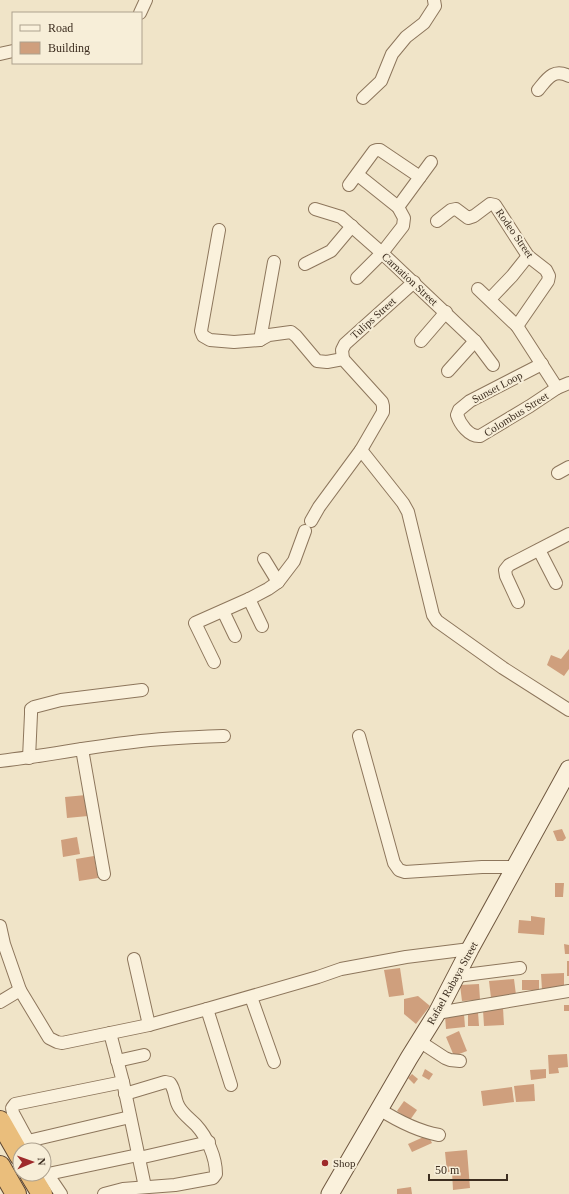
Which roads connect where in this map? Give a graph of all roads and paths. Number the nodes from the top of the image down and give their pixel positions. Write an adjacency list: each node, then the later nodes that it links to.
1 (146, 0): 3 (street)
2 (434, 0): 8 (street)
3 (140, 12)
4 (12, 51): 5 (street)
5 (0, 54)
6 (569, 76): 7 (street)
7 (538, 90)
8 (363, 98)
9 (431, 162): 11 (street)
10 (358, 174): 11 (street); 12 (street); 13 (street)
11 (420, 177): 13 (street)
12 (349, 185)
13 (398, 207): 18 (street)
14 (315, 209): 16 (street, Carnation Street)
15 (437, 221): 19 (street, Rodeo Street)
16 (352, 226): 18 (street, Carnation Street); 21 (street)
17 (219, 230): 28 (street)
18 (382, 253): 22 (street); 23 (street, Carnation Street)
19 (528, 256): 25 (street); 27 (street, Rodeo Street)
20 (274, 262): 28 (street)
21 (305, 264)
22 (357, 278)
23 (414, 282): 26 (street, Carnation Street); 31 (street, Tulips Street)
24 (478, 289): 25 (street)
25 (490, 299): 27 (street)
26 (446, 312): 29 (street); 30 (street, Carnation Street)
27 (516, 326): 32 (street)
28 (260, 340): 31 (street)
29 (421, 341)
30 (475, 341): 33 (street, Carnation Street); 34 (street)
31 (343, 359): 38 (street)
32 (542, 364): 36 (street); 37 (street, Sunset Loop)
33 (493, 365)
34 (448, 371)
35 (569, 383): 36 (street, Colombus Street)
36 (557, 388): 37 (street, Colombus Street)
37 (475, 436)
38 (361, 450): 44 (street); 53 (street)
39 (569, 466): 40 (street)
40 (558, 473)
41 (569, 534): 42 (street)
42 (540, 550): 45 (street); 47 (street)
43 (264, 559): 44 (street)
44 (278, 582): 46 (street)
45 (556, 583)
46 (249, 599): 48 (street); 49 (street)
47 (518, 602)
48 (223, 611): 50 (street); 51 (street)
49 (262, 626)
50 (235, 636)
51 (214, 662)
52 (142, 690): 57 (street)
53 (569, 710)
54 (224, 736): 56 (street)
55 (359, 736): 60 (street)
56 (82, 749): 57 (street); 61 (street)
57 (29, 758): 58 (street)
58 (0, 761)
59 (569, 769): 60 (main road, Rafael Rabaya Street)
60 (516, 867): 63 (main road, Rafael Rabaya Street)
61 (104, 874)
62 (0, 926): 67 (street)
63 (470, 949): 66 (main road, Rafael Rabaya Street); 69 (street)
64 (134, 959): 73 (street)
65 (520, 968): 66 (street)
66 (457, 976): 72 (main road, Rafael Rabaya Street)
67 (20, 990): 70 (street); 74 (street)
68 (569, 991): 72 (street)
69 (251, 997): 71 (street); 79 (street)
70 (0, 1002)
71 (207, 1009): 73 (street); 80 (street)
72 (437, 1013): 75 (main road, Rafael Rabaya Street)
73 (149, 1024): 74 (street)
74 (110, 1033): 77 (street)
75 (419, 1041): 78 (street); 82 (main road, Rafael Rabaya Street)
76 (144, 1055): 77 (street)
77 (117, 1061): 81 (street)
78 (460, 1061)
79 (274, 1062)
80 (231, 1085)
81 (124, 1088): 83 (street); 87 (street); 89 (street)
82 (379, 1110): 85 (street); 100 (main road, Rafael Rabaya Street)
83 (130, 1118): 88 (street); 90 (street)
84 (0, 1121): 86 (highway)
85 (439, 1135)
86 (20, 1142)
87 (24, 1142)
88 (50, 1142)
89 (209, 1142): 90 (street); 95 (street)
90 (138, 1156): 92 (street); 95 (street)
91 (0, 1166): 96 (highway)
92 (52, 1170)
93 (41, 1182): 97 (highway)
94 (50, 1182): 98 (street)
95 (145, 1187): 99 (street)
96 (15, 1194)
97 (42, 1194)
98 (61, 1194)
99 (104, 1194)
100 (330, 1194)

